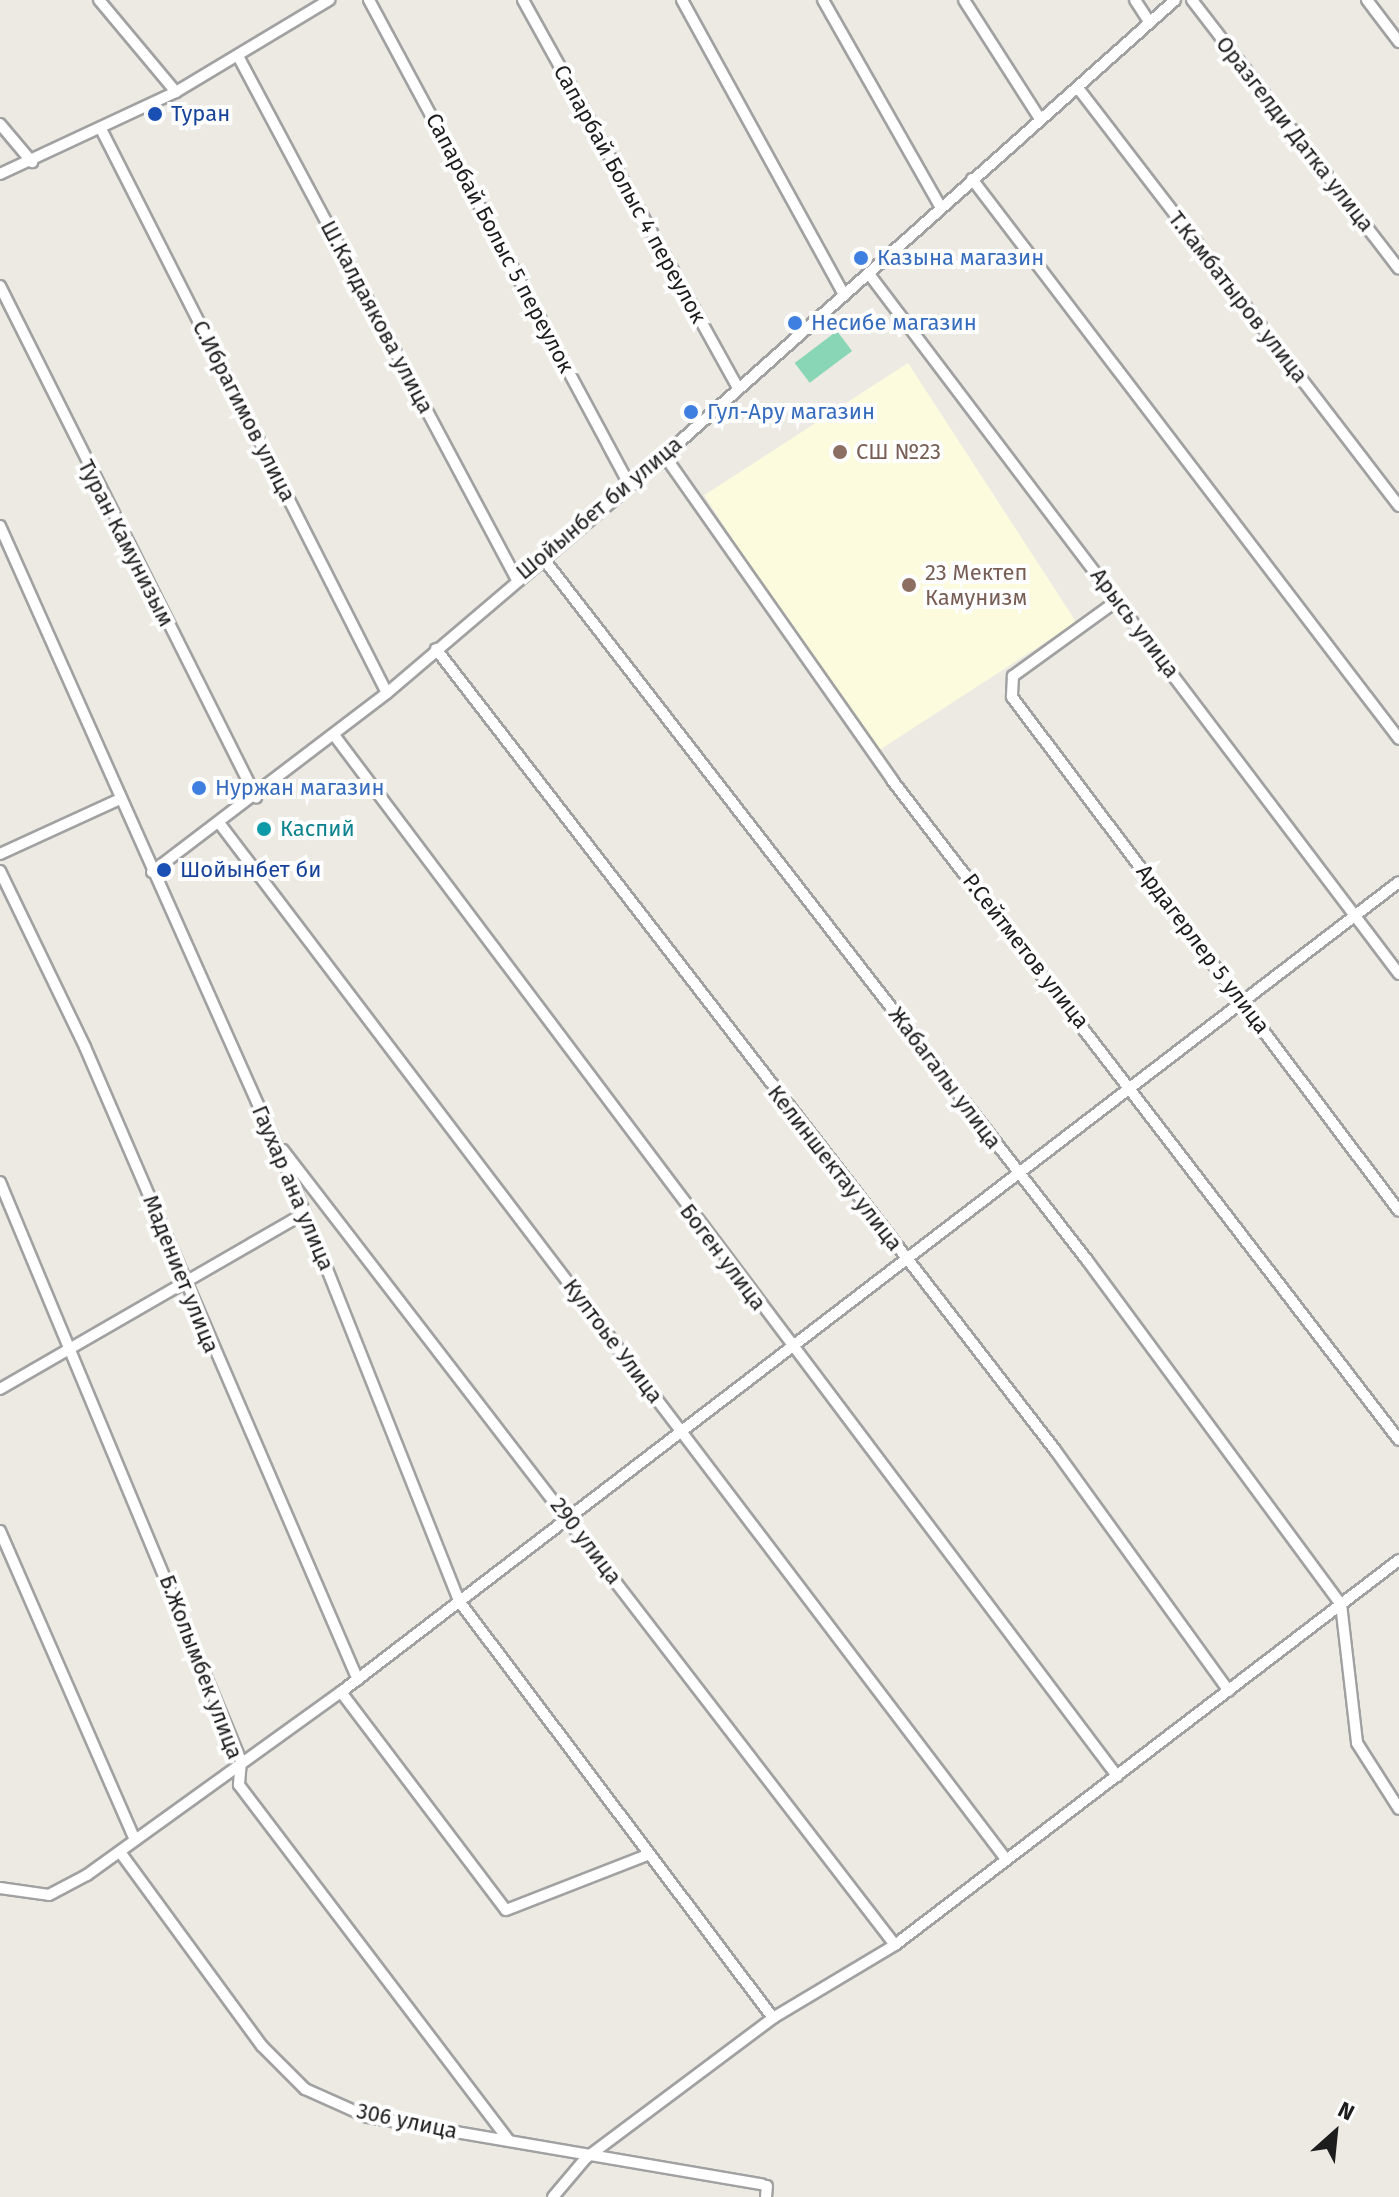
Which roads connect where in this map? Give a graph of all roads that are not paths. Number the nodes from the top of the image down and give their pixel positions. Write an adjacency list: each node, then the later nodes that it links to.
1 (99, 0): 18 (street)
2 (300, 0): 13 (street)
3 (329, 0): 13 (street)
4 (369, 0): 32 (street, Сапарбай Болыс 5 переулок)
5 (523, 0): 30 (street, Сапарбай Болыс 4 переулок)
6 (682, 0): 29 (street)
7 (823, 0): 25 (street)
8 (964, 0): 19 (street)
9 (1135, 0): 14 (street)
10 (1175, 0): 14 (street, Шойынбет би улица)
11 (1192, 0): 26 (street, Оразгелди Датка улица)
12 (1367, 0): 15 (street)
13 (308, 11): 16 (street)
14 (1150, 23): 17 (street, Шойынбет би улица)
15 (1399, 42)
16 (238, 56): 18 (street); 36 (street, Ш.Калдаякова улица)
17 (1078, 88): 19 (street, Шойынбет би улица); 33 (street, Т.Камбатыров улица)
18 (176, 92): 21 (street)
19 (1040, 119): 24 (street, Шойынбет би улица)
20 (0, 124): 22 (street)
21 (101, 129): 22 (street); 39 (street, С.Ибрагимов улица)
22 (32, 162): 23 (street)
23 (0, 174)
24 (972, 179): 25 (street, Шойынбет би улица); 41 (street)
25 (940, 206): 27 (street, Шойынбет би улица)
26 (1399, 269)
27 (869, 274): 29 (street, Шойынбет би улица); 37 (street, Арысь улица)
28 (0, 286): 42 (street, Туран Камунизым)
29 (844, 295): 30 (street, Шойынбет би улица)
30 (738, 388): 31 (street, Шойынбет би улица)
31 (664, 455): 32 (street, Шойынбет би улица); 52 (street, Р.Сейтметов улица)
32 (630, 486): 35 (street, Шойынбет би улица)
33 (1399, 506)
34 (0, 526): 43 (street, Гаухар ана улица)
35 (542, 557): 36 (street, Шойынбет би улица); 54 (street, Жабагалы улица)
36 (516, 578): 38 (street, Шойынбет би улица)
37 (1118, 600): 49 (street, Арысь улица); 51 (street, Ардагерлер 5 улица)
38 (436, 649): 39 (street, Шойынбет би улица); 58 (street, Келиншектау улица)
39 (387, 693): 40 (street, Шойынбет би улица)
40 (334, 735): 42 (street, Шойынбет би улица); 60 (street, Боген улица)
41 (1399, 739)
42 (256, 797): 44 (street, Шойынбет би улица)
43 (120, 799): 45 (street); 47 (street, Гаухар ана улица)
44 (220, 824): 47 (street, Шойынбет би улица); 63 (street, Култоье Улица)
45 (0, 854)
46 (0, 871): 59 (street, Мадениет улица)
47 (152, 872): 53 (street, Гаухар ана улица)
48 (1399, 882): 49 (street)
49 (1354, 915): 50 (street, Арысь улица); 51 (street)
50 (1399, 974)
51 (1242, 1003): 52 (street); 56 (street, Ардагерлер 5 улица)
52 (1130, 1086): 54 (street); 64 (street, Р.Сейтметов улица)
53 (274, 1140): 57 (street, Гаухар ана улица); 65 (street, 290 улица)
54 (1017, 1172): 58 (street); 69 (street, Жабагалы улица)
55 (0, 1182): 61 (street, Б.Жолымбек улица)
56 (1399, 1211)
57 (305, 1213): 59 (street); 68 (street, Гаухар ана улица)
58 (907, 1259): 60 (street); 71 (street, Келиншектау улица)
59 (183, 1279): 61 (street); 70 (street, Мадениет улица)
60 (789, 1345): 63 (street); 74 (street, Боген улица)
61 (72, 1348): 62 (street); 73 (street, Б.Жолымбек улица)
62 (0, 1389)
63 (680, 1428): 65 (street); 79 (street, Култоье Улица)
64 (1399, 1440)
65 (567, 1517): 68 (street); 81 (street, 290 улица)
66 (0, 1531): 76 (street)
67 (1399, 1560): 69 (street)
68 (459, 1601): 70 (street); 78 (street, Гаухар ана улица)
69 (1341, 1604): 71 (street); 75 (street)
70 (358, 1680): 72 (street)
71 (1229, 1691): 74 (street)
72 (341, 1692): 73 (street); 78 (street)
73 (241, 1761): 76 (street); 83 (street, Б.Жолымбек улица)
74 (1117, 1776): 79 (street)
75 (1399, 1809)
76 (135, 1840): 77 (street)
77 (120, 1852): 80 (street); 83 (street, 306 улица)
78 (647, 1855): 82 (street, Гаухар ана улица)
79 (1005, 1858): 81 (street)
80 (0, 1888)
81 (895, 1945): 82 (street)
82 (773, 2018): 84 (street)
83 (509, 2141): 84 (street, 306 улица)
84 (586, 2158): 85 (street, 306 улица); 86 (street)
85 (765, 2189)
86 (553, 2197)

